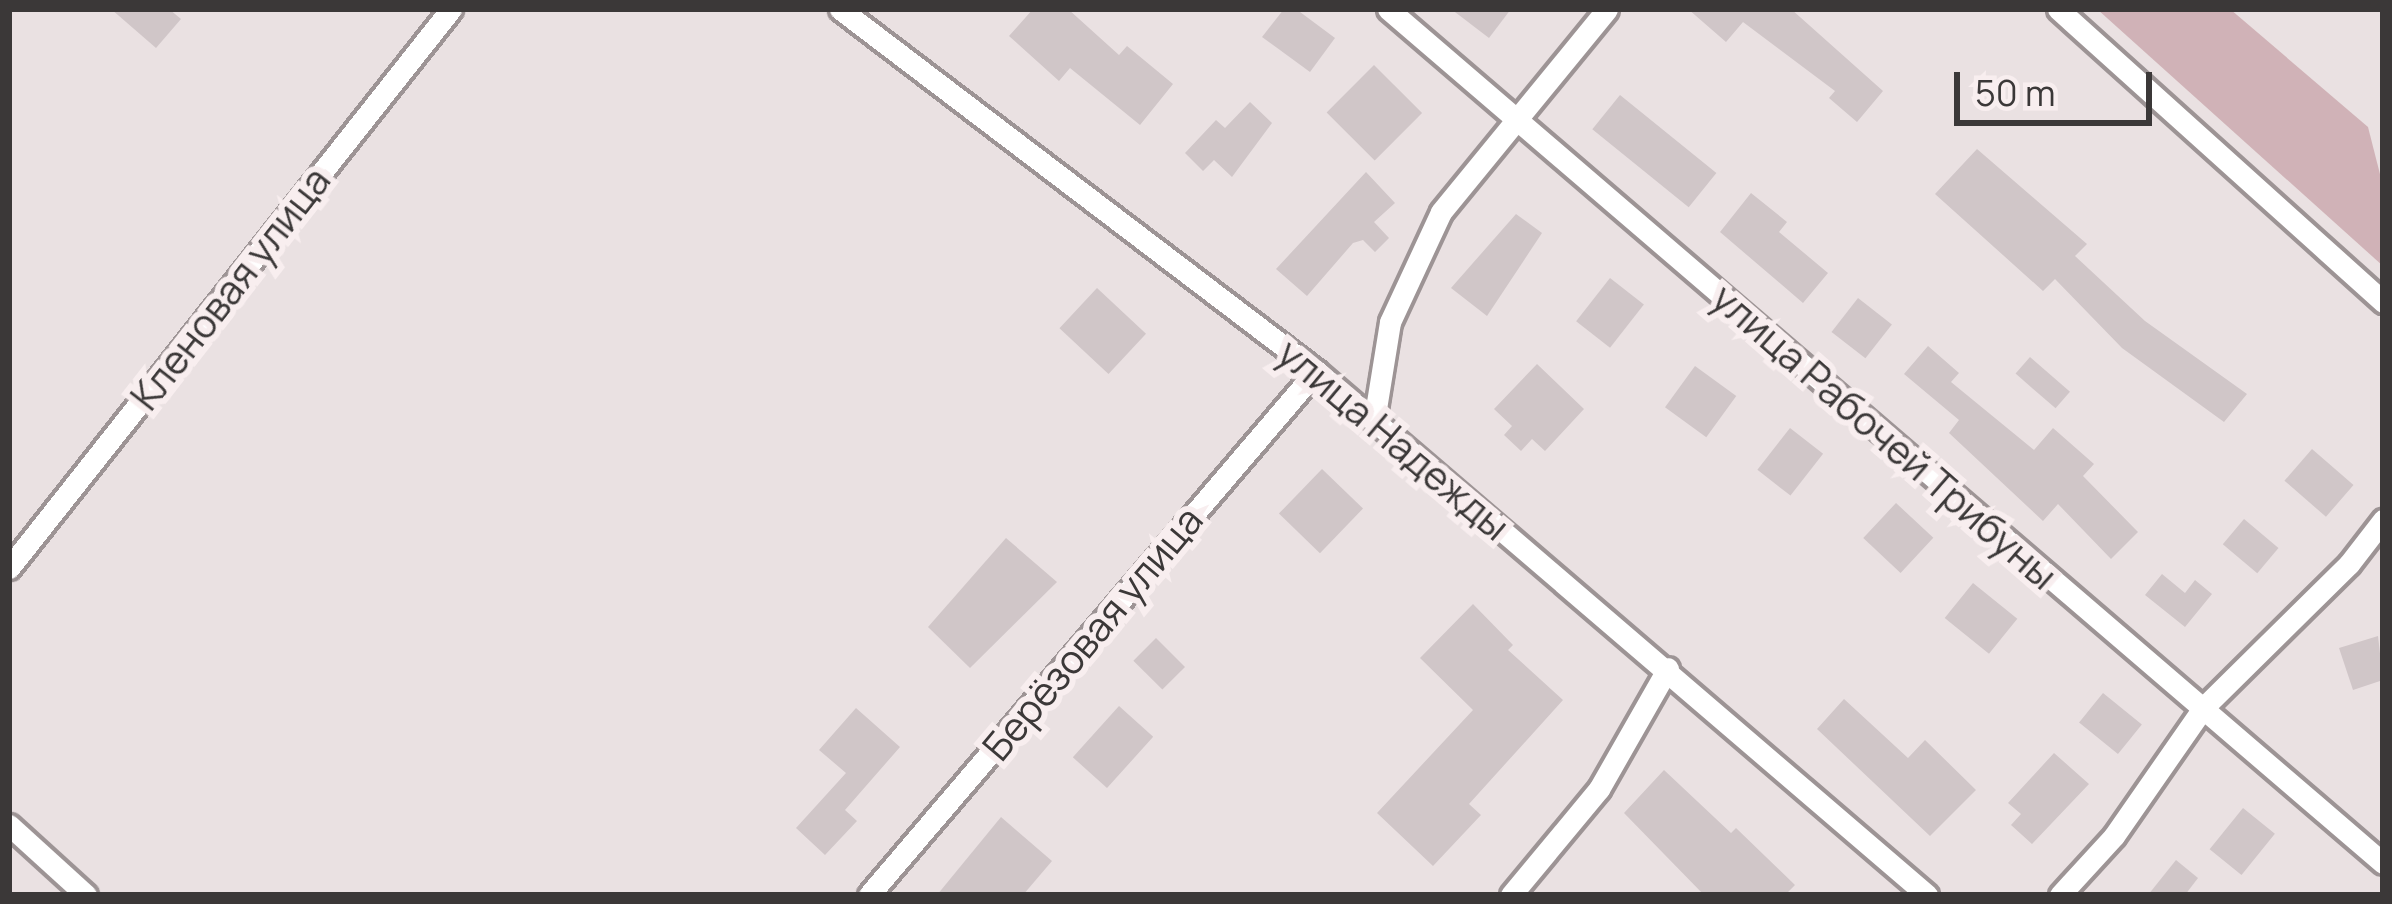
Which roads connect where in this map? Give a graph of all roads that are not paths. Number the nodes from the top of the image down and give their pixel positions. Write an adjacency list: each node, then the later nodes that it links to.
1 (452, 9): 11 (street, Кленовая улица)
2 (840, 9): 8 (street, улица Надежды)
3 (1388, 9): 6 (street, улица Рабочей Трибуны)
4 (1606, 9): 6 (street)
5 (2058, 9): 7 (street)
6 (1516, 119): 9 (street); 13 (street, улица Рабочей Трибуны)
7 (2383, 302)
8 (1316, 371): 9 (street, улица Надежды); 17 (street, Берёзовая улица)
9 (1374, 421): 12 (street, улица Надежды)
10 (2383, 520): 13 (street)
11 (9, 568)
12 (1668, 668): 18 (street); 19 (street, улица Надежды)
13 (2203, 708): 15 (street, улица Рабочей Трибуны); 20 (street)
14 (9, 825): 16 (street)
15 (2383, 863)
16 (86, 895)
17 (869, 895)
18 (1511, 895)
19 (1927, 895)
20 (2060, 895)

